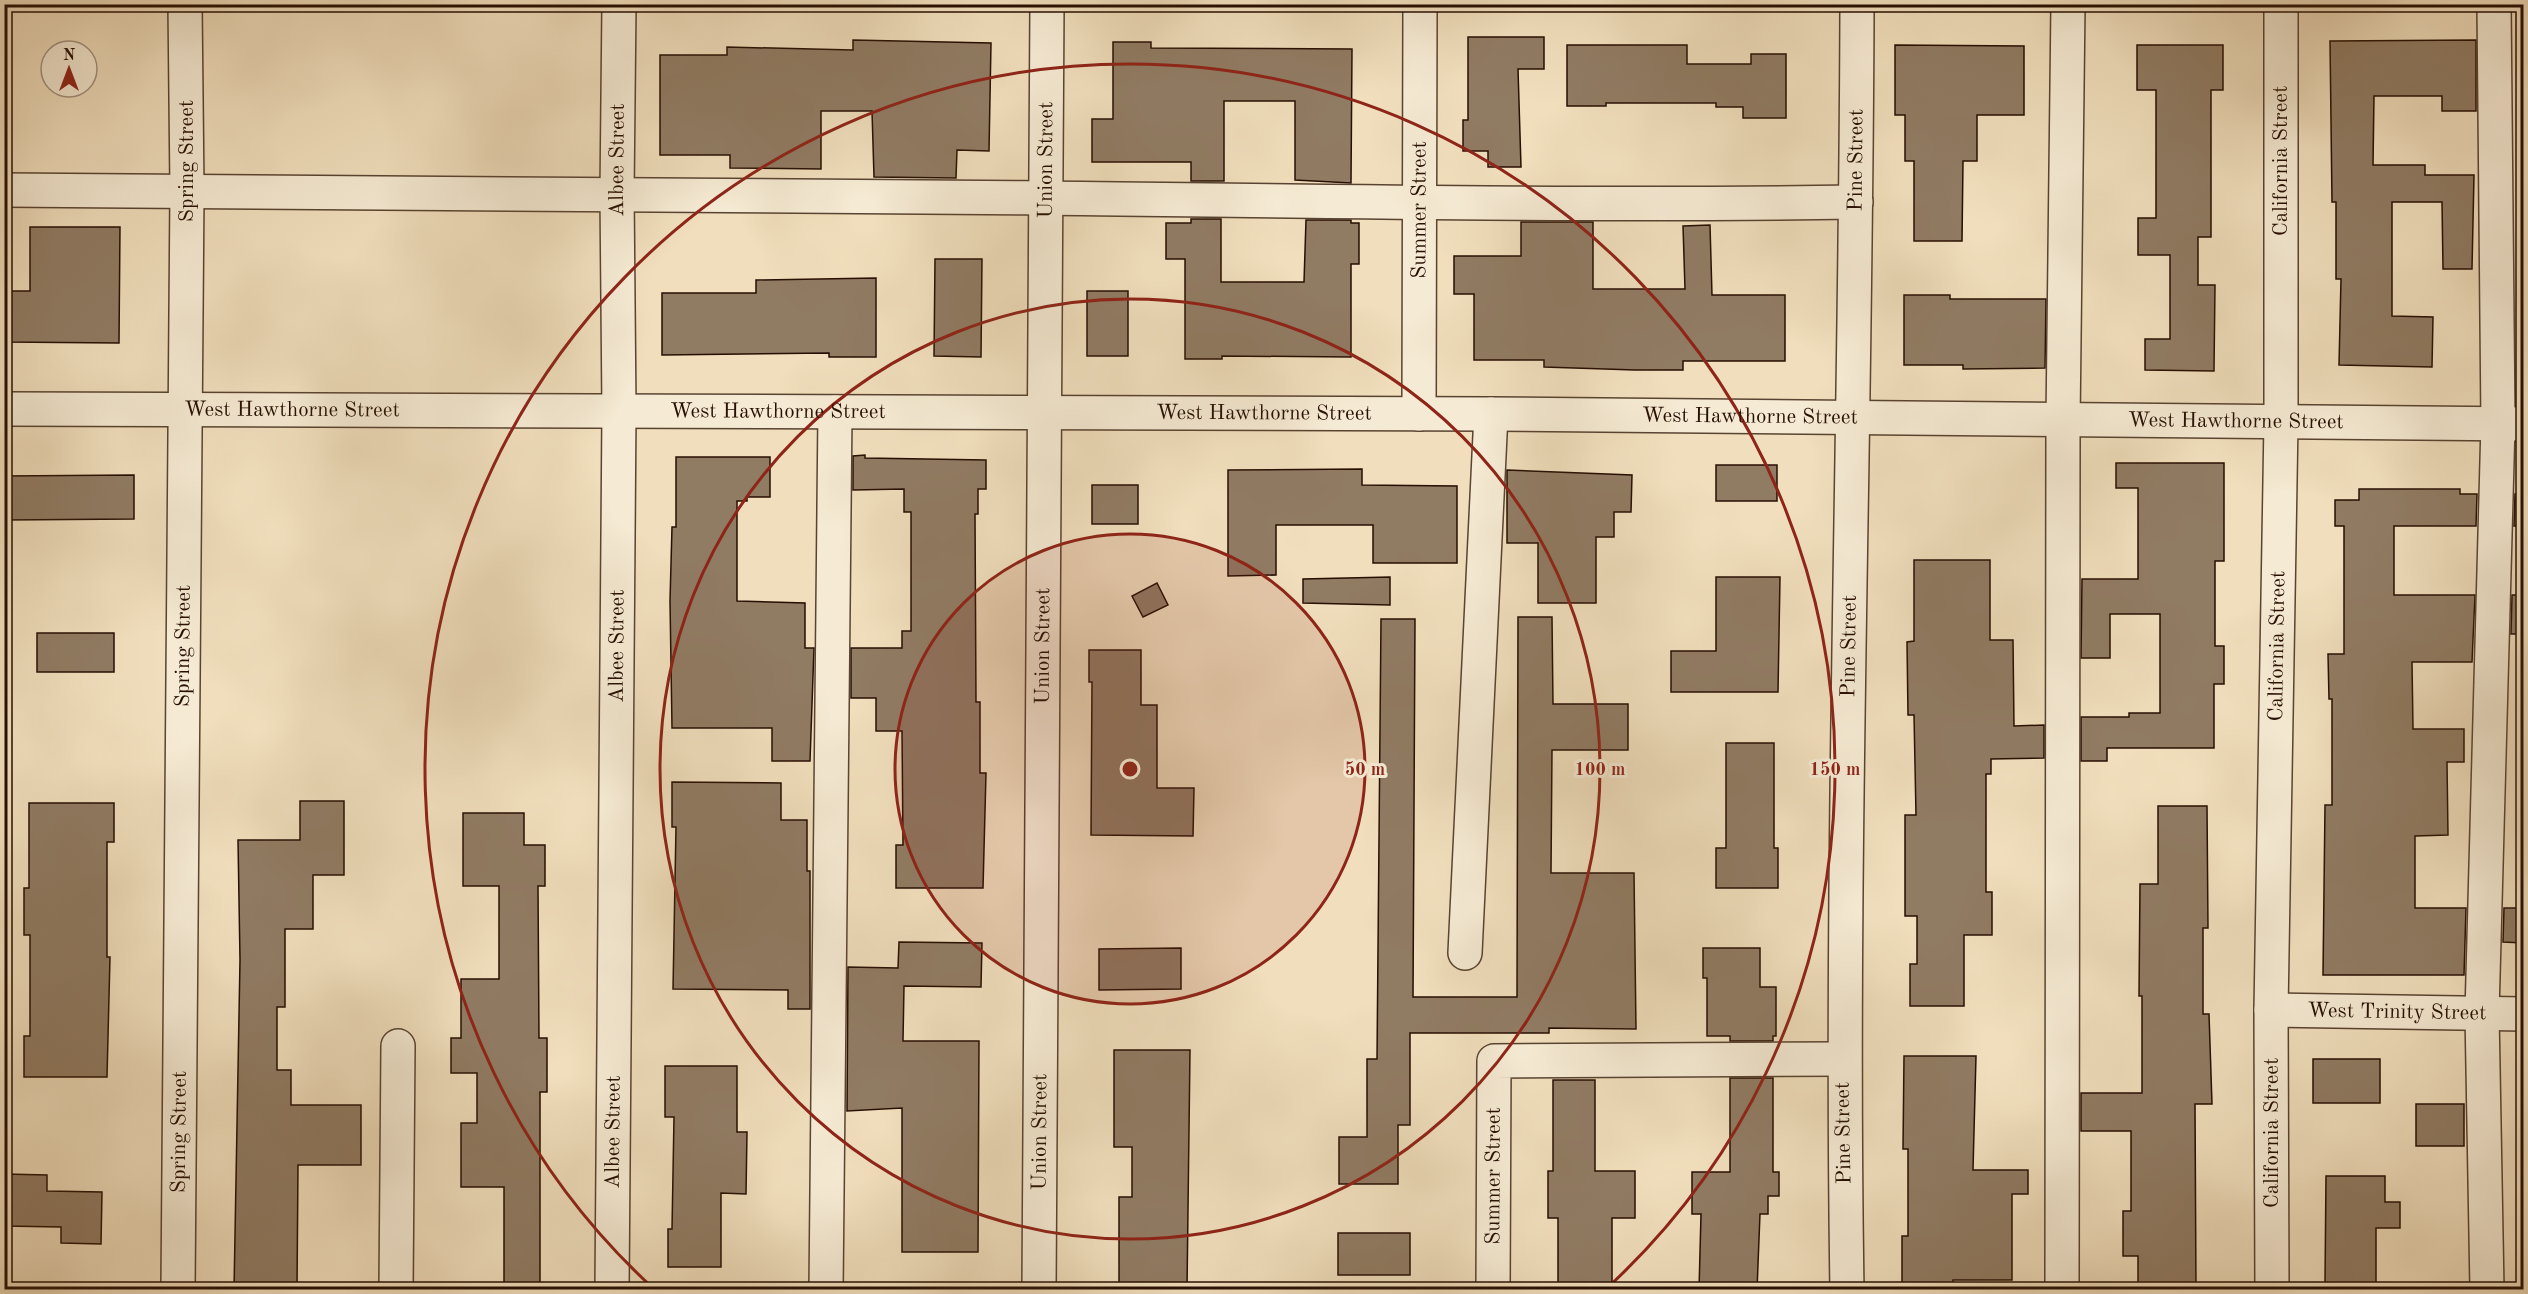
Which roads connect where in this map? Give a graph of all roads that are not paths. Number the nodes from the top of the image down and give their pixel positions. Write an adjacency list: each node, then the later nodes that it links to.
1 (185, 4): 10 (street, Spring Street)
2 (619, 4): 11 (street, Albee Street)
3 (1047, 4): 12 (street, Union Street)
4 (1420, 4): 13 (street, Summer Street)
5 (1857, 4): 14 (street, Pine Street)
6 (2068, 4): 23 (street)
7 (2282, 4): 24 (street, California Street)
8 (2494, 4): 25 (street)
9 (4, 190): 10 (street)
10 (187, 191): 11 (street); 16 (street, Spring Street)
11 (617, 193): 12 (street); 17 (street, Albee Street)
12 (1046, 198): 13 (street); 19 (street, Union Street)
13 (1421, 201): 14 (street); 20 (street, Summer Street)
14 (1856, 202): 22 (street, Pine Street)
15 (4, 409): 16 (street, West Hawthorne Street)
16 (185, 409): 17 (street, West Hawthorne Street); 32 (street, Spring Street)
17 (619, 411): 18 (street, West Hawthorne Street); 34 (street, Albee Street)
18 (835, 412): 19 (street, West Hawthorne Street); 35 (street)
19 (1045, 412): 20 (street, West Hawthorne Street); 36 (street, Union Street)
20 (1419, 414): 21 (street, West Hawthorne Street)
21 (1491, 414): 22 (street, West Hawthorne Street); 26 (street)
22 (1853, 419): 23 (street, West Hawthorne Street); 31 (street, Pine Street)
23 (2063, 421): 24 (street, West Hawthorne Street); 39 (street)
24 (2281, 422): 25 (street, West Hawthorne Street); 27 (street, California Street)
25 (2511, 424): 28 (street)
26 (1465, 952)
27 (2271, 1010): 28 (street, West Trinity Street); 40 (street, California Street)
28 (2482, 1013): 29 (street, West Trinity Street); 41 (street)
29 (2523, 1014)
30 (398, 1046): 33 (street)
31 (1843, 1059): 37 (street, Summer Street); 38 (street, Pine Street)
32 (178, 1290)
33 (396, 1290)
34 (612, 1290)
35 (826, 1290)
36 (1039, 1290)
37 (1493, 1290)
38 (1847, 1290)
39 (2062, 1290)
40 (2272, 1290)
41 (2487, 1290)

